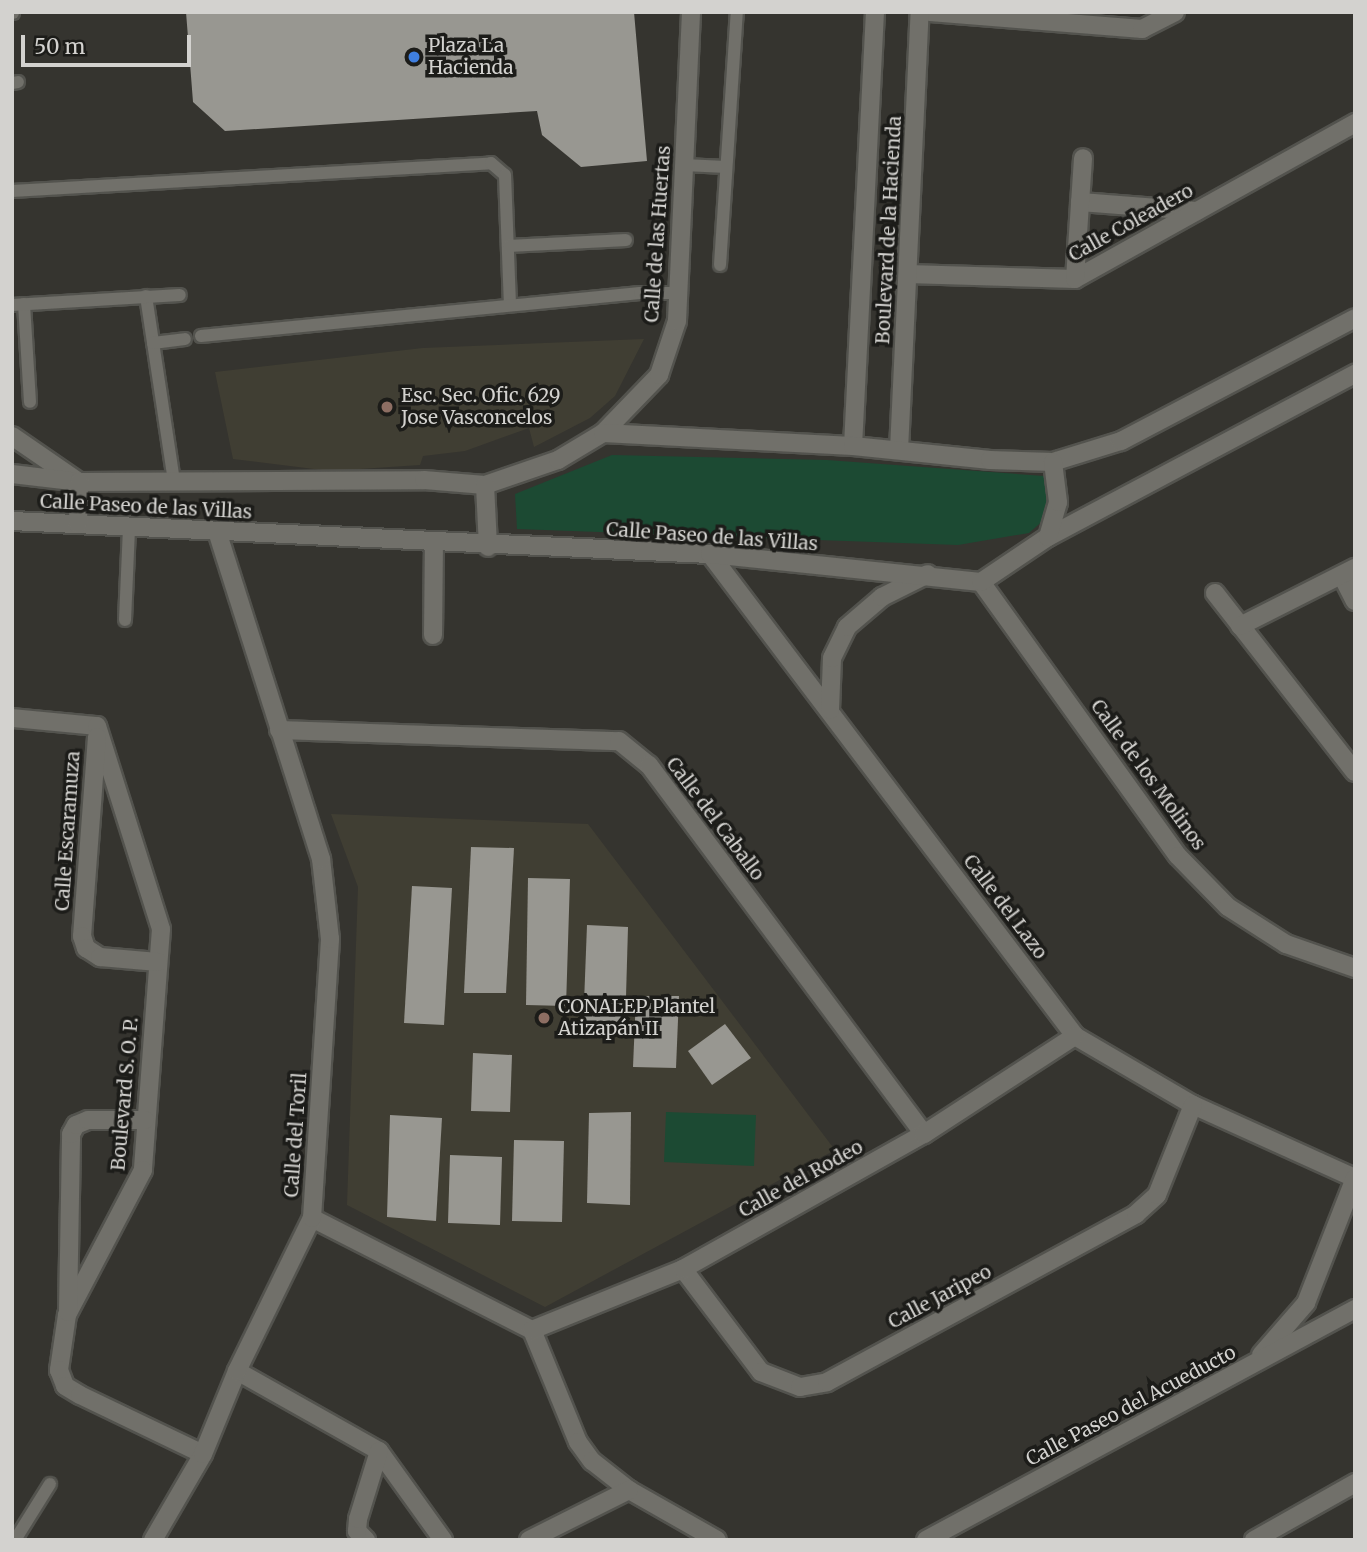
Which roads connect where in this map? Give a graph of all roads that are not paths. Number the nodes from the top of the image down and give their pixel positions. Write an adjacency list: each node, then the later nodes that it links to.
1 (691, 12): 11 (street, Calle de las Huertas)
2 (737, 12): 12 (lane)
3 (875, 12): 34 (street, Boulevard de la Hacienda)
4 (920, 12): 19 (street, Boulevard de la Hacienda)
5 (930, 12): 7 (street)
6 (1175, 12): 8 (street)
7 (938, 13): 8 (street)
8 (1091, 20)
9 (1355, 123): 15 (street, Calle Coleadero)
10 (1083, 158): 14 (street)
11 (684, 165): 12 (lane); 21 (street, Calle de las Huertas)
12 (726, 167): 18 (lane)
13 (12, 191): 17 (lane)
14 (1080, 202): 15 (street); 20 (street)
15 (1196, 211): 20 (street, Calle Coleadero)
16 (626, 240): 17 (lane)
17 (509, 246): 25 (lane)
18 (720, 265)
19 (908, 274): 20 (street, Calle Coleadero); 35 (street, Boulevard de la Hacienda)
20 (1075, 279)
21 (678, 293): 25 (lane); 32 (street, Calle de las Huertas)
22 (180, 295): 23 (lane)
23 (146, 296): 24 (lane); 29 (lane)
24 (18, 304): 31 (lane)
25 (510, 305): 27 (lane)
26 (1355, 318): 36 (street)
27 (201, 336)
28 (185, 339): 29 (lane)
29 (153, 343): 39 (lane)
30 (1355, 374): 45 (street)
31 (30, 402)
32 (603, 433): 34 (street); 40 (street, Calle Paseo de las Villas)
33 (12, 436): 38 (street)
34 (853, 446): 35 (street)
35 (899, 450): 36 (street)
36 (1054, 462): 45 (street)
37 (12, 474): 38 (street, Calle Paseo de las Villas)
38 (79, 482): 39 (street, Calle Paseo de las Villas); 42 (street)
39 (174, 482): 40 (street, Calle Paseo de las Villas)
40 (485, 485): 47 (street)
41 (12, 521): 42 (street, Calle Paseo de las Villas)
42 (78, 524): 43 (street, Calle Paseo de las Villas)
43 (129, 527): 44 (street, Calle Paseo de las Villas); 54 (lane)
44 (216, 531): 46 (street, Calle Paseo de las Villas); 60 (street, Calle del Toril)
45 (1048, 537): 51 (street)
46 (434, 544): 47 (street, Calle Paseo de las Villas); 56 (street)
47 (488, 547): 48 (street, Calle Paseo de las Villas)
48 (710, 554): 50 (street, Calle Paseo de las Villas); 57 (street, Calle del Lazo)
49 (1348, 572): 53 (street); 55 (street)
50 (928, 574): 51 (street, Calle Paseo de las Villas); 57 (street)
51 (981, 582): 63 (street, Calle de los Molinos)
52 (1215, 593): 55 (street)
53 (1355, 601)
54 (125, 620)
55 (1240, 626): 61 (street)
56 (433, 635)
57 (830, 710): 64 (street, Calle del Lazo)
58 (12, 718): 59 (street, Calle Escaramuza)
59 (97, 726): 62 (street, Boulevard S. O. P.); 62 (street, Calle Escaramuza)
60 (278, 730): 67 (street, Calle del Caballo); 69 (street, Calle del Toril)
61 (1355, 772)
62 (158, 962): 66 (street, Boulevard S. O. P.)
63 (1355, 968)
64 (1076, 1036): 65 (street, Calle del Lazo); 67 (street, Calle del Rodeo)
65 (1193, 1105): 68 (street, Calle del Lazo); 70 (street, Calle Jaripeo)
66 (145, 1120): 72 (street, Boulevard S. O. P.); 72 (street)
67 (924, 1134): 70 (street, Calle del Rodeo)
68 (1355, 1178): 74 (street)
69 (312, 1218): 73 (street, Calle del Toril); 75 (street)
70 (683, 1269): 73 (street, Calle del Rodeo)
71 (1355, 1309): 74 (street, Calle Paseo del Acueducto)
72 (68, 1315): 77 (street, Boulevard S. O. P.)
73 (532, 1330): 80 (street)
74 (1253, 1364): 87 (street, Calle Paseo del Acueducto)
75 (237, 1371): 76 (street); 77 (street)
76 (379, 1451): 83 (street); 84 (street)
77 (202, 1454): 82 (street)
78 (1355, 1483): 88 (street)
79 (50, 1484): 81 (lane)
80 (629, 1490): 85 (street); 86 (street)
81 (15, 1540)
82 (153, 1540)
83 (366, 1540)
84 (443, 1540)
85 (529, 1540)
86 (717, 1540)
87 (926, 1540)
88 (1254, 1540)

